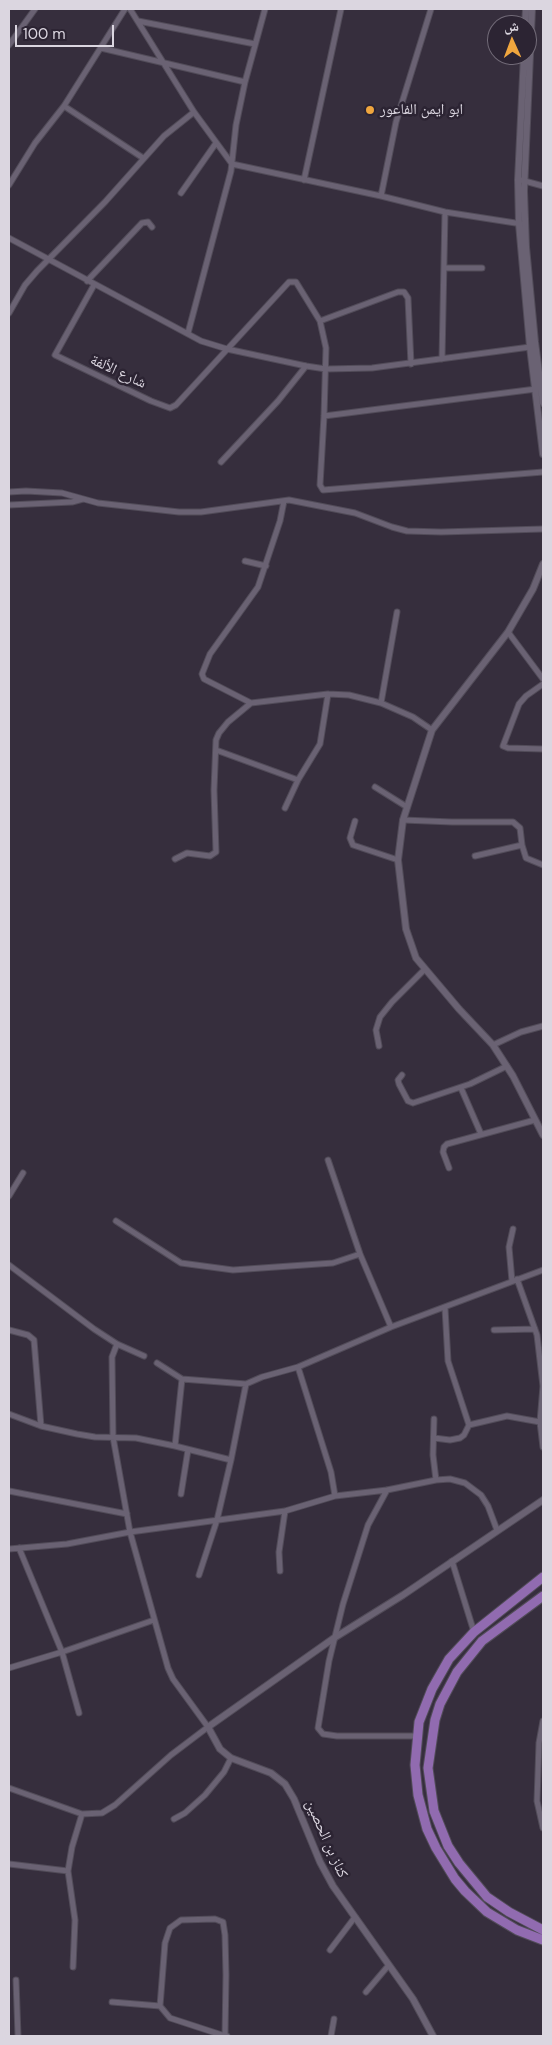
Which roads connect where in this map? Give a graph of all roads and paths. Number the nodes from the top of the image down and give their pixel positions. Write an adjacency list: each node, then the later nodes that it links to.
1 (35, 9): 10 (street)
2 (125, 9): 11 (street)
3 (130, 9): 8 (street)
4 (265, 9): 9 (street)
5 (341, 9): 20 (street)
6 (431, 9): 25 (street)
7 (532, 9): 21 (street)
8 (138, 21): 9 (street); 12 (street)
9 (255, 44): 14 (street)
10 (9, 45)
11 (101, 48): 12 (street); 15 (street)
12 (162, 63): 14 (street); 16 (street)
13 (524, 65): 21 (street)
14 (245, 82): 19 (street)
15 (64, 106): 18 (street); 22 (street)
16 (194, 112): 17 (street); 18 (street)
17 (216, 143): 19 (street); 24 (street)
18 (143, 158): 30 (street)
19 (232, 164): 20 (street); 37 (street)
20 (304, 180): 25 (street)
21 (521, 180): 23 (street); 27 (street)
22 (9, 185)
23 (543, 186)
24 (181, 192)
25 (381, 196): 26 (street)
26 (445, 212): 27 (street); 31 (street)
27 (522, 224): 38 (street); 45 (street)
28 (152, 227): 33 (street)
29 (9, 238): 30 (street)
30 (48, 260): 33 (street); 35 (street)
31 (444, 268): 32 (street); 40 (street)
32 (482, 268)
33 (87, 281): 34 (street)
34 (94, 284): 37 (street); 39 (street, شارع الألفة)
35 (9, 313)
36 (320, 321): 39 (street); 41 (street); 43 (street)
37 (188, 333): 39 (street)
38 (530, 347): 40 (street); 44 (street)
39 (228, 349): 42 (street)
40 (442, 359): 41 (street)
41 (411, 364): 43 (street)
42 (306, 366): 43 (street); 48 (street)
43 (326, 369): 46 (street)
44 (536, 389): 46 (street); 47 (street)
45 (543, 403)
46 (324, 416): 49 (street)
47 (543, 454)
48 (221, 462)
49 (543, 472)
50 (9, 492): 51 (street)
51 (83, 499): 52 (street); 53 (street)
52 (284, 501): 54 (street); 57 (street)
53 (9, 505)
54 (543, 529)
55 (245, 561): 57 (street)
56 (543, 564): 59 (street)
57 (266, 566): 63 (street)
58 (397, 612): 64 (street)
59 (508, 632): 60 (street); 65 (street)
60 (543, 679)
61 (543, 684): 66 (street)
62 (328, 694): 63 (street); 64 (street); 68 (street)
63 (251, 703): 67 (street)
64 (381, 703): 65 (street)
65 (432, 730): 70 (street)
66 (543, 749)
67 (216, 750): 68 (street); 76 (street)
68 (298, 780): 71 (street)
69 (375, 787): 70 (street)
70 (406, 807): 72 (street)
71 (285, 808)
72 (403, 820): 74 (street); 77 (street)
73 (355, 821): 77 (street)
74 (522, 845): 75 (street); 78 (street)
75 (475, 856)
76 (175, 859)
77 (398, 860): 79 (street)
78 (543, 865)
79 (424, 970): 81 (street); 82 (street)
80 (543, 1026): 81 (street)
81 (494, 1045): 83 (street)
82 (379, 1046)
83 (507, 1066): 85 (street); 86 (street)
84 (402, 1075): 85 (street)
85 (461, 1088): 87 (street)
86 (535, 1120): 87 (street); 88 (street)
87 (481, 1134): 90 (street)
88 (543, 1135)
89 (328, 1160): 95 (street)
90 (449, 1168)
91 (23, 1173): 92 (street)
92 (9, 1196)
93 (116, 1221): 95 (street)
94 (513, 1229): 98 (street)
95 (360, 1254): 100 (street)
96 (9, 1265): 104 (street)
97 (543, 1270): 98 (street)
98 (514, 1280): 99 (street); 103 (street)
99 (445, 1308): 100 (street); 113 (street)
100 (390, 1327): 107 (street)
101 (9, 1330): 114 (street)
102 (494, 1330): 103 (street)
103 (538, 1333): 112 (street)
104 (117, 1344): 105 (street); 115 (street)
105 (144, 1356)
106 (157, 1364): 108 (street)
107 (298, 1367): 109 (street); 125 (street)
108 (182, 1379): 109 (street); 117 (street)
109 (246, 1384): 120 (street)
110 (9, 1414): 114 (street)
111 (434, 1419): 116 (street)
112 (540, 1422): 113 (street); 118 (street)
113 (469, 1425): 116 (street)
114 (41, 1426): 115 (street)
115 (113, 1437): 117 (street); 128 (street)
116 (434, 1438): 121 (street)
117 (175, 1446): 119 (street)
118 (543, 1447)
119 (188, 1450): 120 (street); 124 (street)
120 (232, 1460): 129 (street)
121 (436, 1480): 122 (street); 130 (street)
122 (387, 1490): 125 (street); 141 (street)
123 (9, 1491): 128 (street)
124 (181, 1494)
125 (335, 1496): 127 (street)
126 (543, 1500): 130 (street)
127 (285, 1511): 129 (street); 135 (street)
128 (127, 1514): 131 (street)
129 (217, 1520): 131 (street); 136 (street)
130 (497, 1530): 134 (street)
131 (130, 1532): 132 (street); 139 (street)
132 (19, 1548): 133 (street); 142 (street)
133 (9, 1549)
134 (452, 1561): 140 (street); 141 (street)
135 (280, 1571)
136 (199, 1575)
137 (543, 1577): 140 (highway)
138 (543, 1596): 156 (highway)
139 (154, 1620): 142 (street); 146 (street)
140 (474, 1632): 147 (highway)
141 (334, 1638): 146 (street); 147 (street)
142 (62, 1652): 143 (street); 144 (street)
143 (9, 1668)
144 (79, 1713)
145 (543, 1721): 152 (street)
146 (208, 1727): 148 (street); 150 (street)
147 (417, 1736): 157 (highway)
148 (230, 1758): 151 (street); 155 (street, كناز بن الحصين)
149 (9, 1788): 150 (street)
150 (82, 1814): 154 (street)
151 (174, 1819)
152 (543, 1828)
153 (9, 1864): 154 (street)
154 (68, 1871): 159 (street)
155 (355, 1917): 158 (street); 160 (street, كناز بن الحصين)
156 (543, 1930)
157 (543, 1940)
158 (330, 1950)
159 (73, 1966)
160 (388, 1966): 162 (street); 169 (street, كناز بن الحصين)
161 (16, 1980): 166 (street)
162 (366, 1992)
163 (112, 2002): 164 (street)
164 (160, 2006): 167 (street); 167 (street)
165 (334, 2019): 168 (street)
166 (18, 2036)
167 (226, 2036)
168 (331, 2036)
169 (433, 2036)

